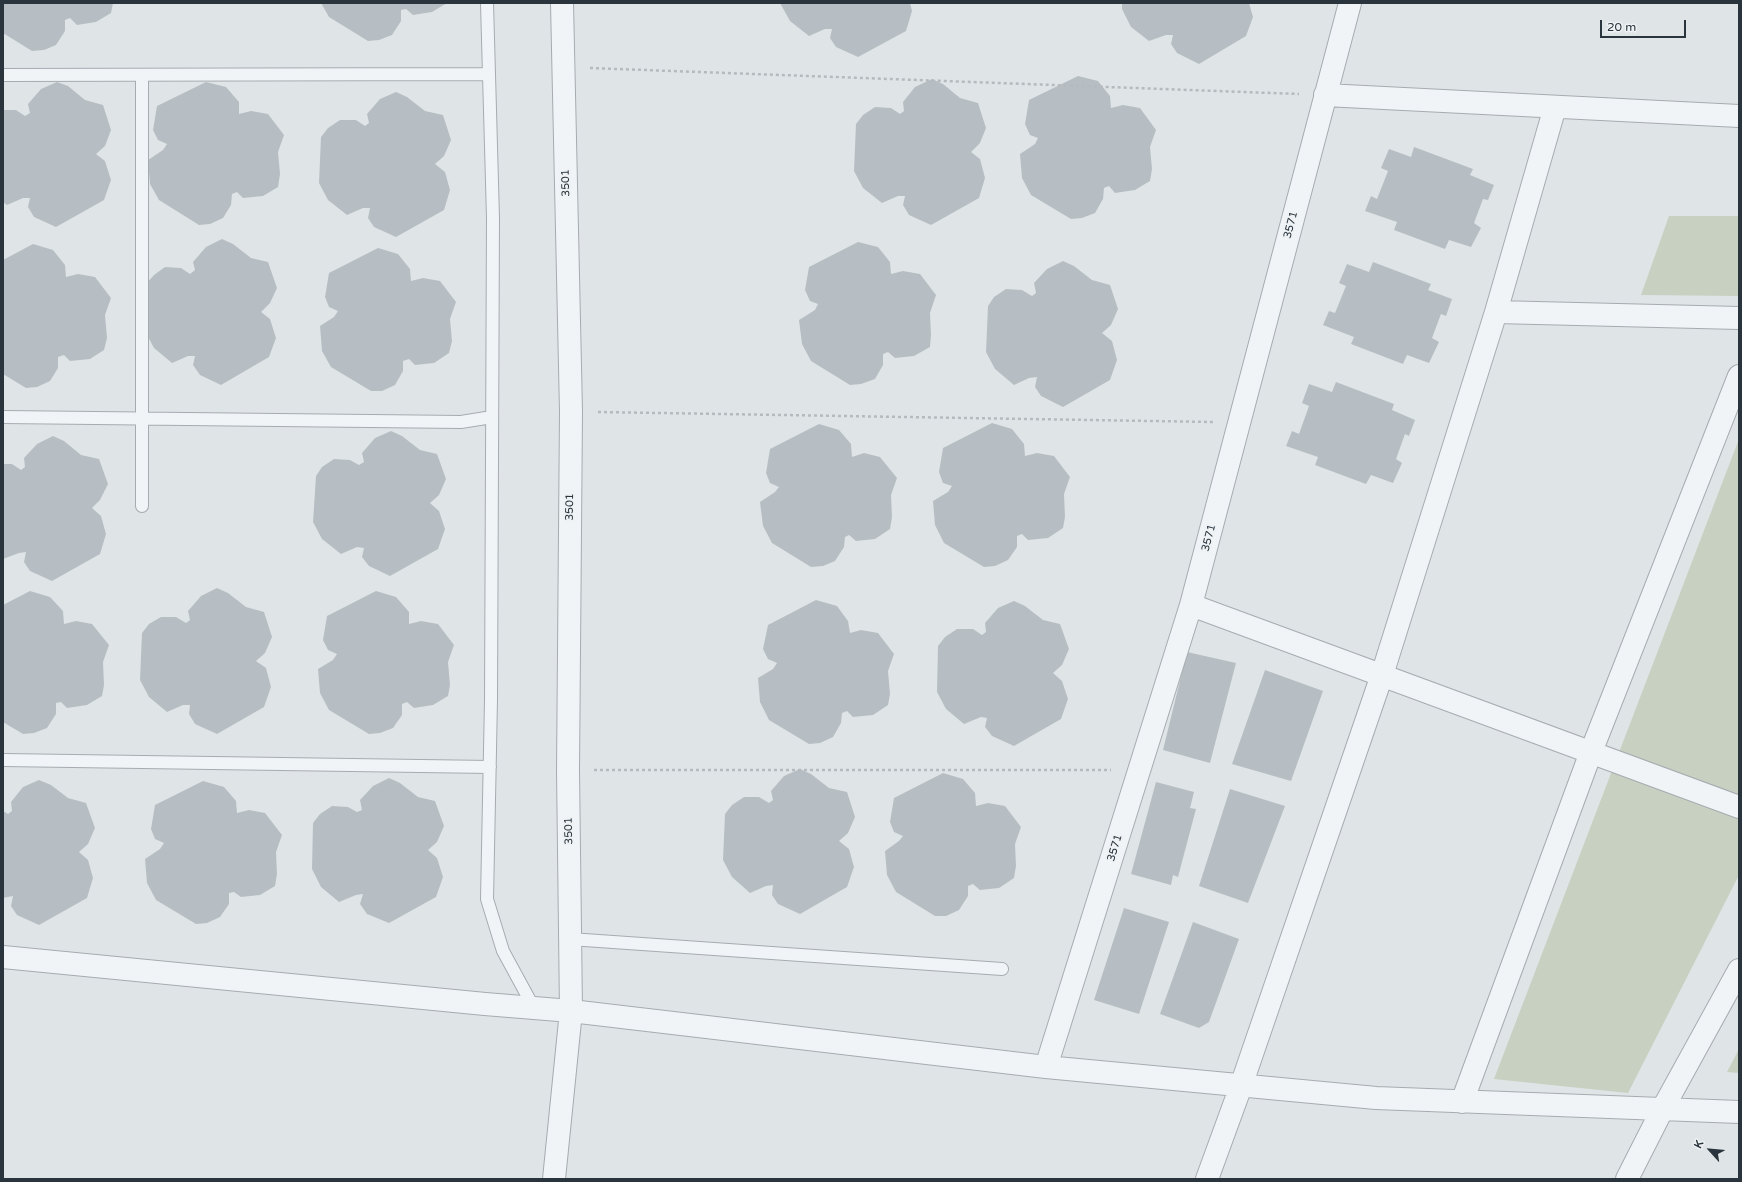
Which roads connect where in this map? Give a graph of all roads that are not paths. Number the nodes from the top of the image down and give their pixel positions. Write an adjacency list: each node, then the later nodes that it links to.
1 (487, 3): 4 (lane)
2 (562, 3): 23 (street, 3501)
3 (1350, 3): 7 (street, 3571)
4 (489, 74): 6 (lane); 13 (lane)
5 (3, 75): 6 (lane)
6 (142, 75): 15 (lane)
7 (1325, 95): 8 (street); 17 (street, 3571)
8 (1556, 107): 9 (street); 10 (street)
9 (1739, 116)
10 (1496, 312): 11 (street); 18 (street)
11 (1739, 318)
12 (1739, 376): 19 (street)
13 (492, 417): 15 (lane); 21 (lane)
14 (3, 418): 15 (lane)
15 (142, 419): 16 (lane)
16 (142, 506)
17 (1191, 604): 18 (street); 29 (street, 3571)
18 (1382, 675): 19 (street); 30 (street)
19 (1591, 752): 22 (street); 31 (street)
20 (3, 760): 21 (lane)
21 (490, 767): 27 (lane)
22 (1739, 807)
23 (570, 939): 25 (lane); 28 (street, 3501)
24 (3, 957): 27 (street)
25 (1002, 969)
26 (1739, 970): 32 (street)
27 (534, 1008): 28 (street)
28 (571, 1011): 29 (street); 34 (street, 3501)
29 (1046, 1067): 30 (street)
30 (1241, 1086): 31 (street); 35 (street)
31 (1462, 1102): 32 (street)
32 (1662, 1110): 33 (street); 36 (street)
33 (1739, 1112)
34 (554, 1179)
35 (1207, 1179)
36 (1627, 1179)

